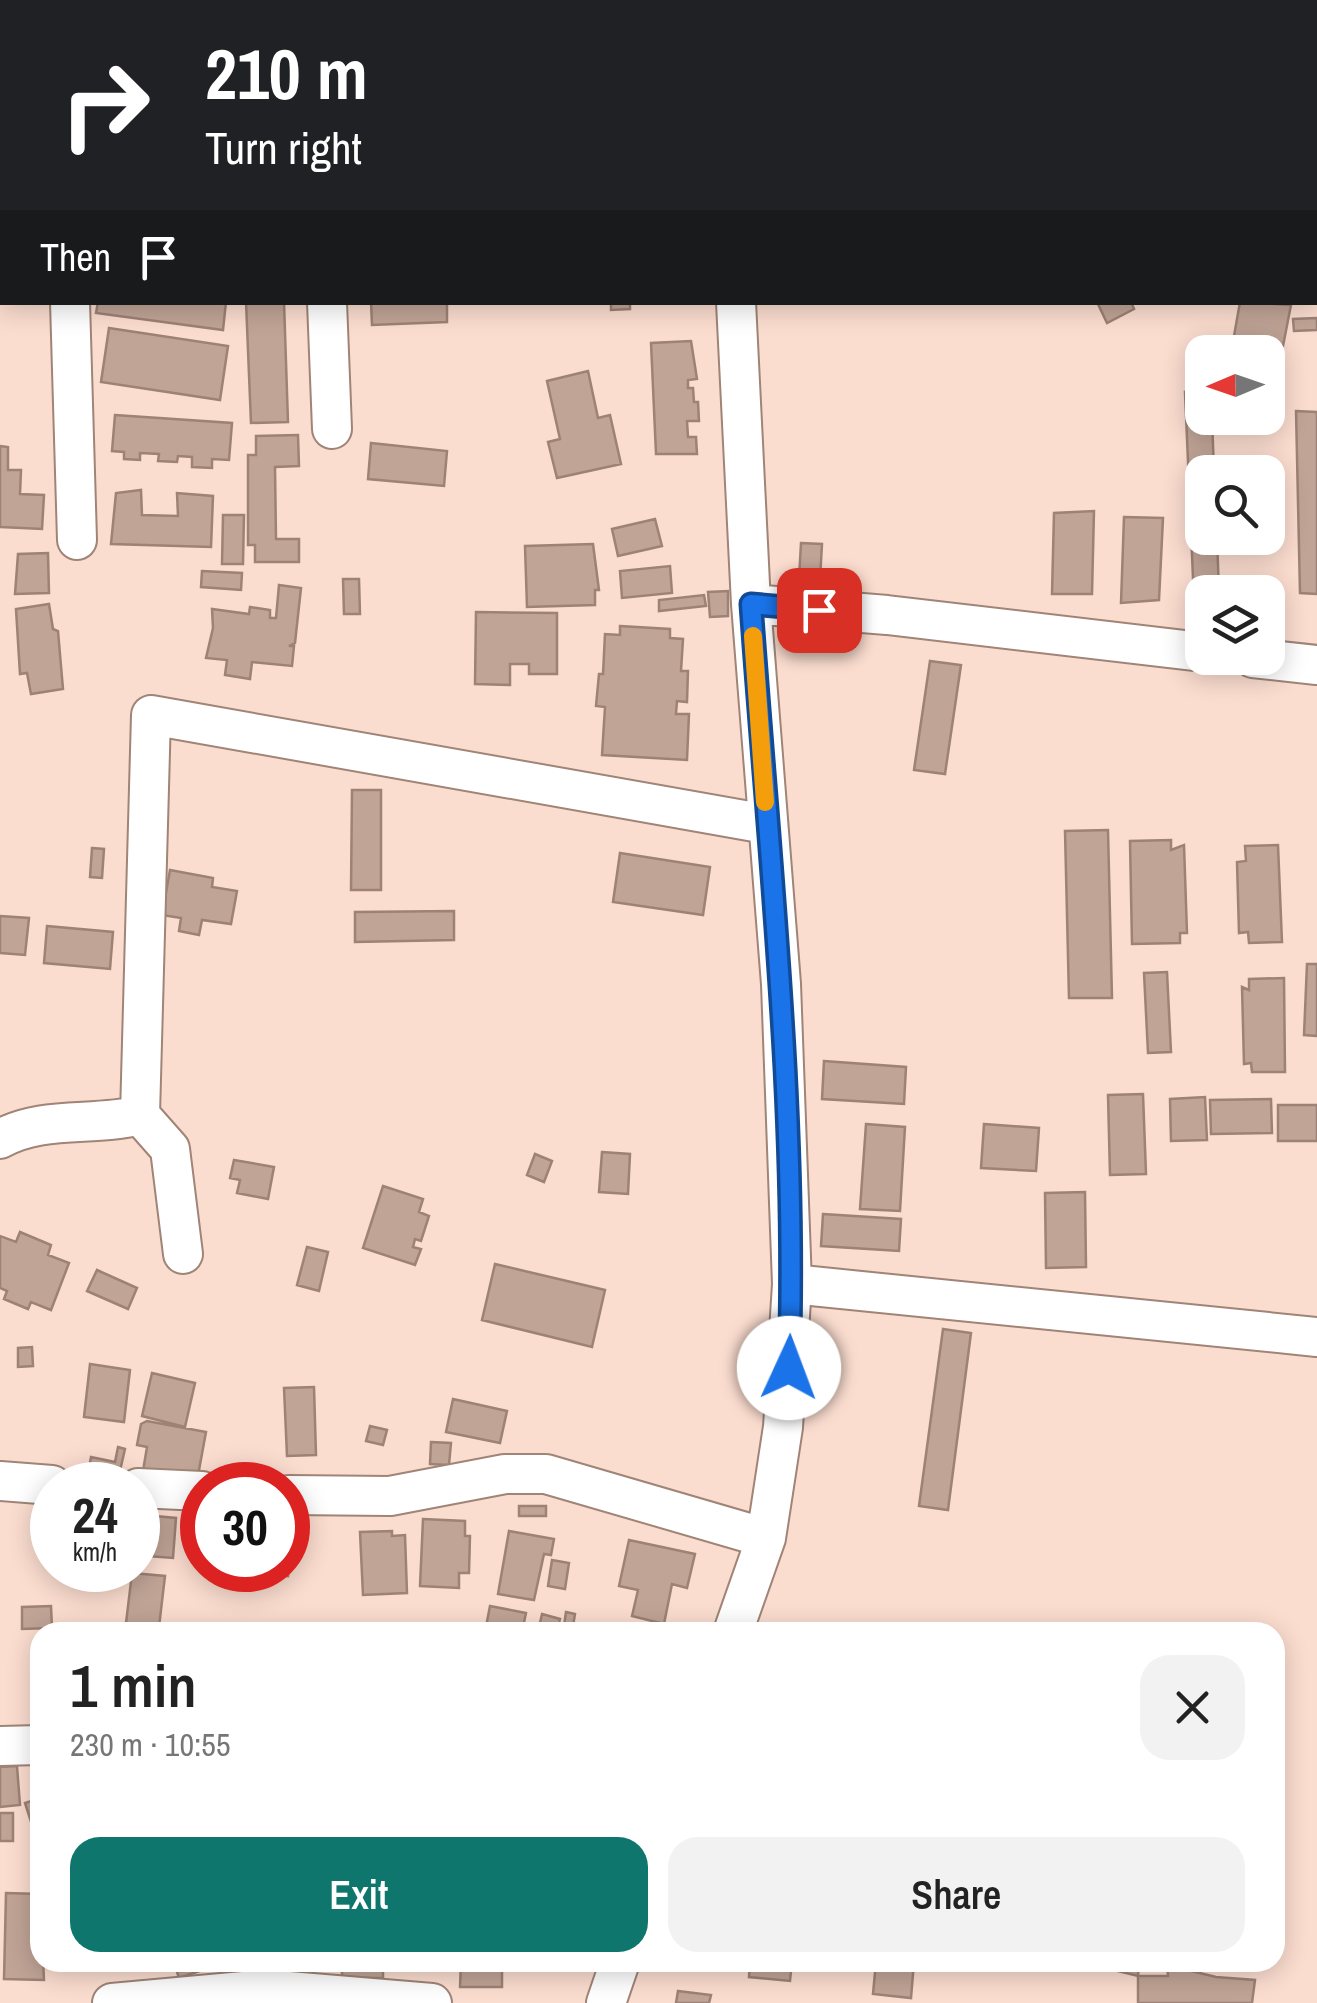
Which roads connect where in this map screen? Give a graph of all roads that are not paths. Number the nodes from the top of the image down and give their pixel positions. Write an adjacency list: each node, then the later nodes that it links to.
1 (70, 305): 5 (street)
2 (327, 305): 4 (street)
3 (736, 305): 6 (street)
4 (332, 429)
5 (76, 540)
6 (751, 604): 7 (street); 10 (street)
7 (1185, 650)
8 (1285, 662): 9 (street)
9 (1317, 665)
10 (766, 824): 11 (street); 14 (street)
11 (140, 1115): 12 (street); 13 (street)
12 (0, 1140)
13 (183, 1254)
14 (792, 1284): 15 (street); 19 (street)
15 (1317, 1336)
16 (0, 1481): 17 (street)
17 (30, 1483)
18 (310, 1495): 19 (street)
19 (766, 1538): 20 (street)
20 (737, 1622)
21 (30, 1745): 22 (street)
22 (0, 1746)
23 (617, 1972): 27 (street)
24 (160, 1980): 25 (street); 26 (street)
25 (112, 2003)
26 (432, 2003)
27 (606, 2003)

